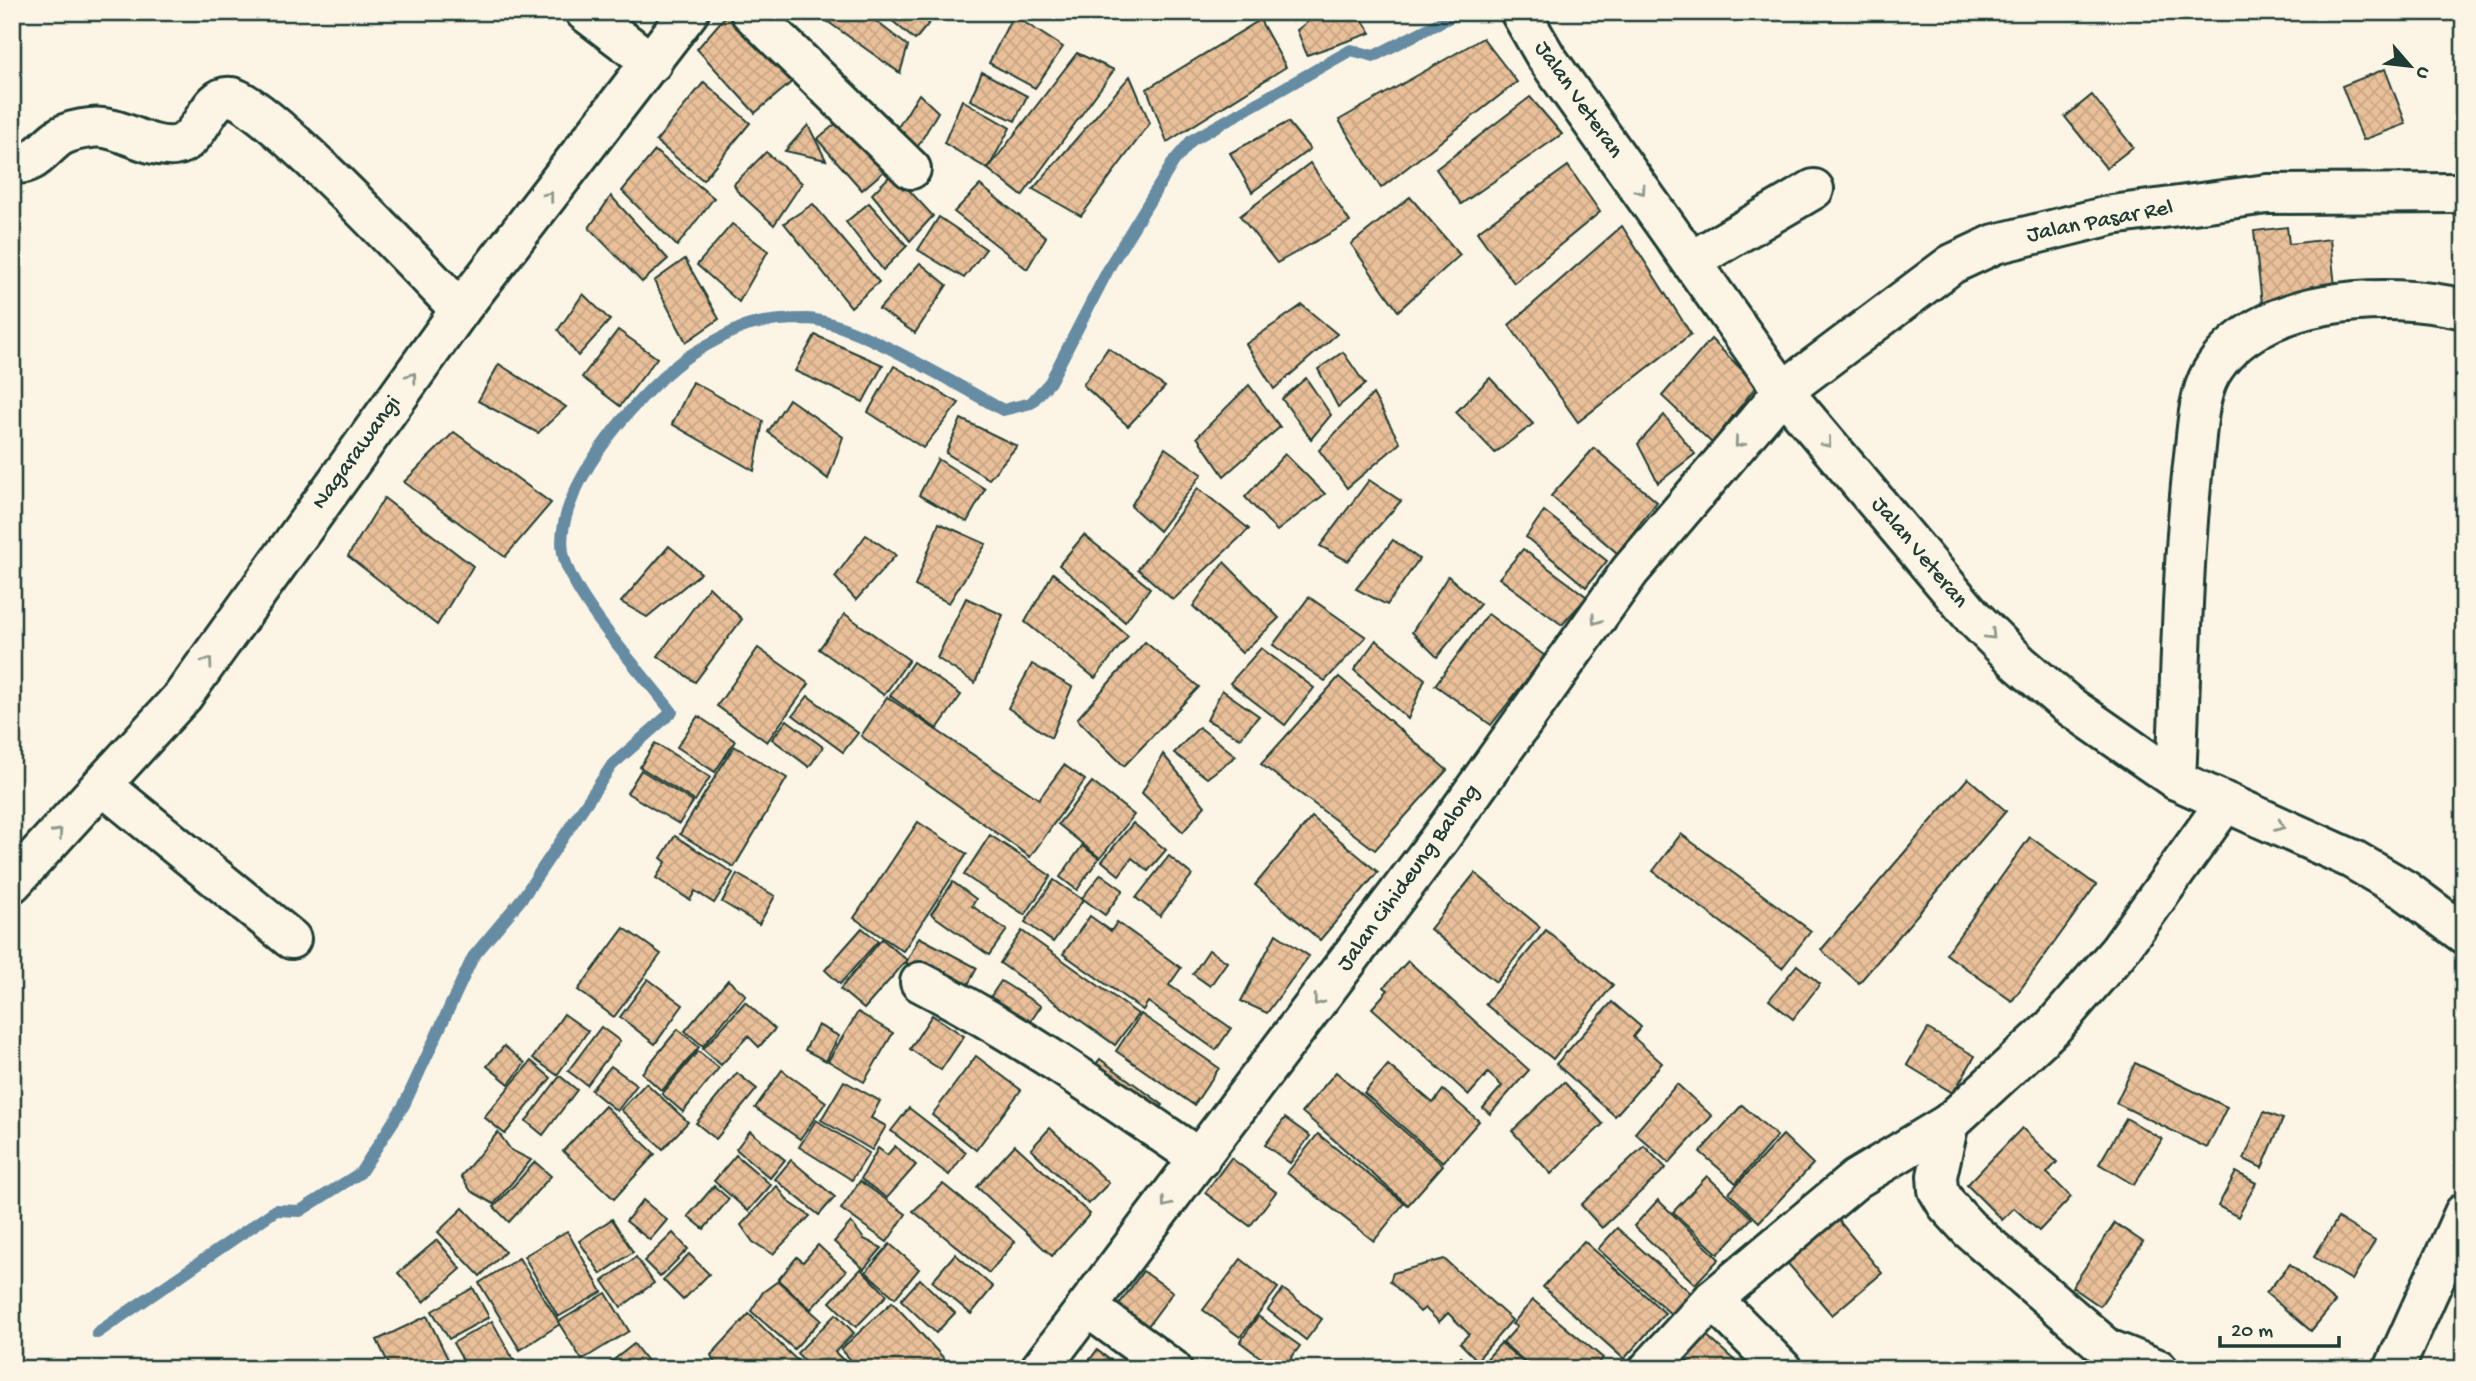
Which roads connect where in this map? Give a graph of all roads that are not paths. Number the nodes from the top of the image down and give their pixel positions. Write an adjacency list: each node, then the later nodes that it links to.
1 (584, 12): 5 (street)
2 (689, 12): 5 (street, Nagarawangi)
3 (750, 12): 7 (street)
4 (1520, 12): 10 (street, Jalan Veteran, one-way to 10)
5 (652, 63): 12 (street, Nagarawangi, one-way to 5)
6 (12, 162): 12 (street)
7 (911, 169)
8 (1814, 189): 10 (street)
9 (2464, 193): 13 (street, Jalan Pasar Rel)
10 (1691, 261): 13 (street, Jalan Veteran)
11 (2464, 309): 14 (street)
12 (460, 310): 15 (street, Nagarawangi, one-way to 12)
13 (1783, 391): 14 (street, Jalan Veteran, one-way to 14); 22 (street, Jalan Cihideung Balong, one-way to 22)
14 (2176, 780): 16 (street, Jalan Veteran)
15 (102, 785): 17 (street, Nagarawangi, one-way to 15); 19 (street)
16 (2225, 803): 18 (street, Jalan Veteran, one-way to 18); 21 (street)
17 (12, 883)
18 (2464, 934)
19 (291, 939)
20 (920, 982): 22 (street)
21 (1950, 1123): 24 (street); 26 (street)
22 (1200, 1159): 25 (street, Jalan Cihideung Balong, one-way to 25)
23 (2464, 1213): 32 (street)
24 (1713, 1299): 29 (street); 30 (street)
25 (1087, 1307): 27 (street, Jalan Cihideung Balong); 28 (street)
26 (2098, 1359): 31 (street)
27 (1040, 1369)
28 (1172, 1369)
29 (1649, 1369)
30 (1782, 1369)
31 (2158, 1369)
32 (2395, 1369)

